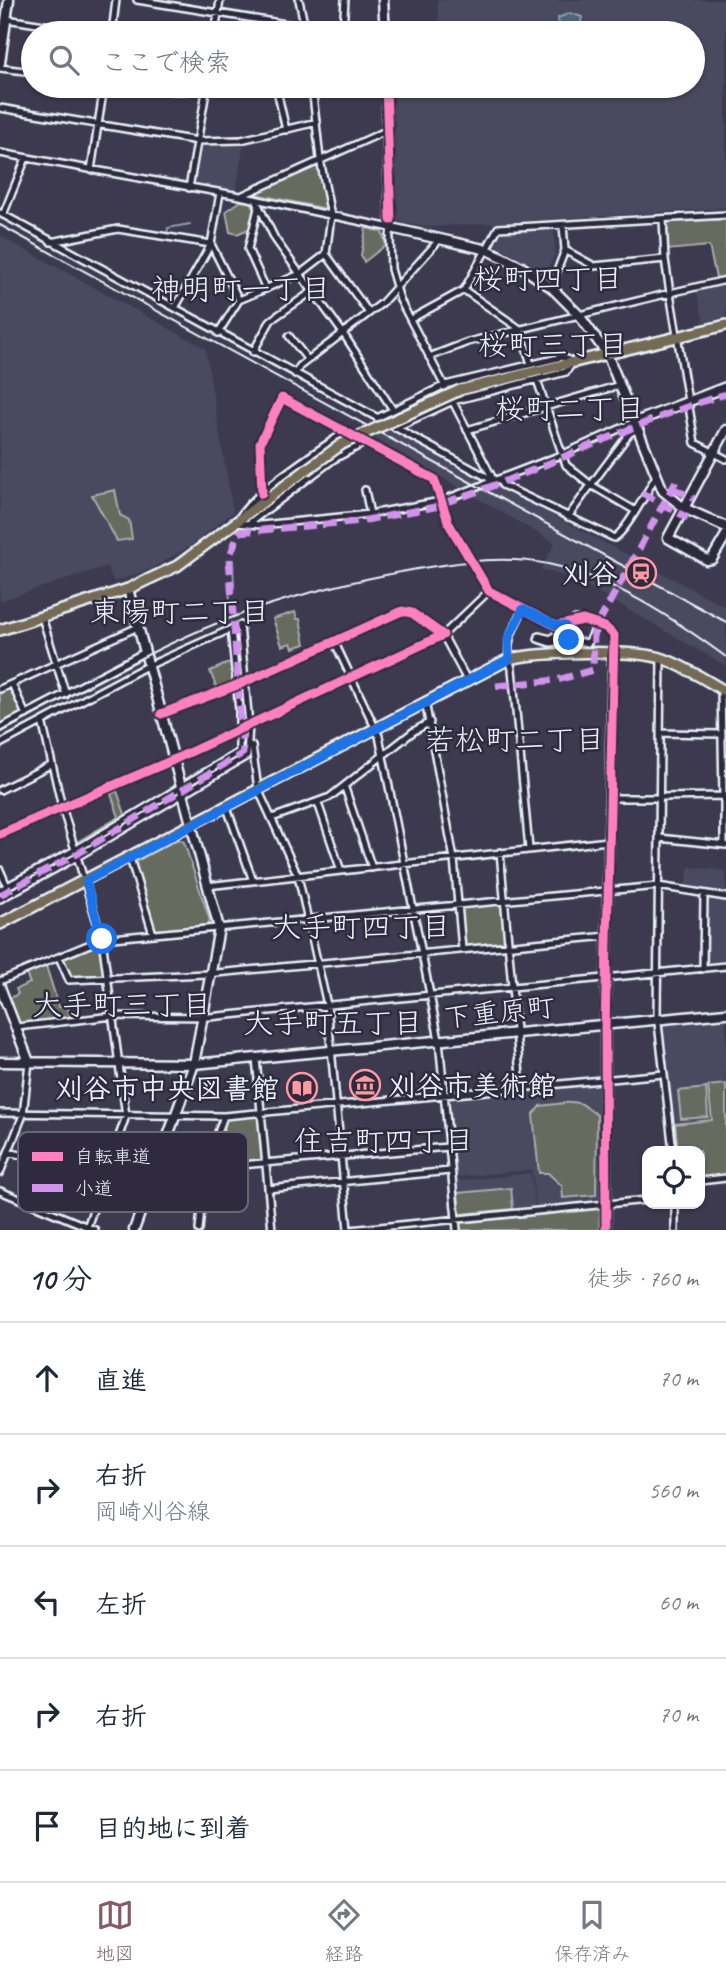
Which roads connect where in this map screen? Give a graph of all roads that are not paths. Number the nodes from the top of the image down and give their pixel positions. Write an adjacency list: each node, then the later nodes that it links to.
1 (9, 0): 9 (street)
2 (116, 0): 11 (street)
3 (137, 0): 8 (street)
4 (220, 0): 8 (street)
5 (299, 0): 14 (street)
6 (345, 0): 15 (street)
7 (383, 0): 16 (street)
8 (218, 13): 12 (street); 13 (street)
9 (6, 19): 10 (street); 17 (street)
10 (21, 21)
11 (113, 21)
12 (217, 21)
13 (259, 21)
14 (304, 21)
15 (344, 21)
16 (384, 21)
17 (0, 65): 18 (street)
18 (21, 69)
19 (102, 98): 26 (street)
20 (204, 98): 29 (street)
21 (279, 98): 27 (street)
22 (314, 98): 25 (street)
23 (387, 98): 28 (street)
24 (0, 108): 26 (street)
25 (317, 122): 27 (street); 32 (street)
26 (98, 124): 29 (street); 33 (street)
27 (286, 130): 29 (street)
28 (388, 130): 32 (street); 44 (street)
29 (198, 141): 34 (street)
30 (0, 153): 31 (street)
31 (26, 158): 33 (street); 39 (street)
32 (320, 159): 36 (street); 41 (street)
33 (91, 170): 34 (street)
34 (189, 188): 35 (street)
35 (220, 193): 36 (street); 47 (street)
36 (240, 196): 37 (street)
37 (256, 200): 38 (street); 41 (street)
38 (258, 208): 52 (street); 55 (street)
39 (1, 214): 46 (street)
40 (726, 215): 42 (street)
41 (331, 216): 44 (street); 50 (street)
42 (663, 219): 43 (street); 51 (street)
43 (563, 225): 48 (street); 49 (street)
44 (390, 234): 45 (street); 56 (street)
45 (440, 237): 48 (street); 56 (street)
46 (51, 242): 47 (street); 61 (street)
47 (211, 244): 60 (street); 61 (street)
48 (488, 250): 54 (street); 57 (street)
49 (565, 250): 51 (street); 54 (street)
50 (326, 254): 52 (street); 62 (street)
51 (665, 259): 59 (street)
52 (300, 274): 55 (street); 58 (street)
53 (726, 280): 59 (street)
54 (551, 286): 63 (street)
55 (266, 289): 60 (street)
56 (397, 289): 62 (street); 64 (street)
57 (464, 290): 64 (street); 66 (street)
58 (313, 291): 68 (street); 71 (street)
59 (670, 293): 63 (street); 70 (street)
60 (239, 300): 67 (street)
61 (175, 308): 67 (street)
62 (369, 313): 68 (street)
63 (579, 315): 66 (street); 72 (street)
64 (411, 319): 73 (street)
65 (726, 325): 70 (main road)
66 (520, 330): 73 (street); 76 (street)
67 (218, 333): 71 (street)
68 (343, 333): 74 (street); 85 (street)
69 (289, 336): 74 (street)
70 (679, 337): 72 (main road); 82 (street)
71 (253, 352): 77 (street)
72 (607, 354): 75 (main road); 80 (street)
73 (429, 357): 79 (street)
74 (308, 359): 77 (street)
75 (573, 362): 76 (street); 78 (street); 106 (main road, bridge)
76 (531, 364): 79 (street)
77 (295, 374): 86 (street)
78 (537, 380): 83 (street); 84 (street)
79 (445, 385): 83 (street); 85 (street)
80 (620, 385): 84 (street); 87 (street)
81 (726, 387): 82 (street)
82 (688, 400): 87 (street); 93 (street)
83 (453, 401): 88 (street); 90 (street)
84 (545, 407): 90 (street); 94 (street)
85 (393, 410): 86 (street)
86 (377, 418): 88 (street)
87 (636, 425): 94 (street); 96 (street); 98 (street)
88 (395, 428): 97 (street)
89 (346, 430): 92 (street); 100 (street); 100 (street)
90 (467, 430): 97 (street)
91 (726, 430): 93 (street)
92 (366, 442): 101 (street); 107 (street)
93 (714, 452): 95 (street); 102 (street)
94 (561, 455): 97 (street); 98 (street)
95 (726, 459)
96 (656, 476): 102 (street); 103 (street)
97 (496, 480): 101 (street); 105 (street)
98 (591, 485): 103 (street); 105 (street)
99 (365, 490): 104 (street)
100 (262, 494): 106 (street)
101 (441, 501): 104 (street); 111 (street)
102 (684, 508): 108 (street); 109 (street)
103 (634, 510): 105 (street)
104 (370, 514): 107 (street)
105 (568, 517)
106 (236, 523): 107 (street); 110 (main road)
107 (248, 524)
108 (726, 527)
109 (726, 535)
110 (128, 589): 113 (main road); 117 (street)
111 (489, 591): 112 (street); 121 (street)
112 (523, 609): 115 (street); 128 (street)
113 (41, 617): 119 (main road); 129 (street)
114 (590, 621): 116 (street); 124 (street); 126 (street)
115 (548, 622): 116 (street); 120 (street)
116 (565, 626): 124 (street)
117 (138, 627): 125 (street); 129 (street)
118 (231, 629): 130 (street); 133 (street); 135 (street)
119 (0, 630)
120 (558, 633): 122 (street); 122 (street)
121 (443, 635): 123 (street); 131 (street); 132 (street)
122 (564, 640): 124 (street)
123 (334, 641): 131 (street); 133 (street)
124 (573, 642)
125 (145, 652): 130 (street); 138 (street)
126 (613, 655): 127 (main road); 128 (main road); 160 (street)
127 (661, 658): 137 (main road); 148 (street)
128 (509, 659): 132 (main road); 170 (street)
129 (57, 662): 134 (street); 138 (street)
130 (148, 666): 140 (street); 142 (street)
131 (352, 677): 144 (street); 145 (street)
132 (467, 680): 139 (main road)
133 (245, 682): 135 (street); 144 (street)
134 (12, 684): 136 (street); 141 (street)
135 (236, 685): 140 (street); 147 (street)
136 (0, 690)
137 (724, 691): 149 (street)
138 (66, 695): 141 (street)
139 (425, 701): 143 (street); 145 (main road)
140 (161, 714): 152 (street)
141 (26, 715): 146 (street)
142 (42, 721): 150 (street); 153 (street)
143 (430, 722): 151 (street); 175 (street)
144 (248, 725): 147 (street); 155 (street); 157 (street)
145 (376, 726): 151 (street); 155 (main road)
146 (0, 728)
147 (239, 730): 152 (street); 157 (street)
148 (661, 733): 149 (street); 159 (street)
149 (722, 734): 158 (street)
150 (0, 744)
151 (383, 756): 154 (street); 176 (street)
152 (173, 760): 157 (street); 163 (street)
153 (52, 764): 156 (street); 163 (street)
154 (345, 788): 161 (street); 177 (street)
155 (258, 789): 162 (main road); 164 (street)
156 (0, 790)
157 (182, 791): 165 (street); 171 (street); 173 (street)
158 (725, 796): 159 (street); 169 (street)
159 (660, 798): 160 (street); 167 (street)
160 (610, 799): 168 (street)
161 (318, 803): 164 (street); 179 (street)
162 (226, 805): 165 (main road); 182 (street)
163 (62, 807): 166 (street); 171 (street)
164 (272, 818): 180 (street)
165 (192, 824): 174 (main road); 184 (street)
166 (0, 834)
167 (659, 838): 169 (street); 185 (street)
168 (608, 841): 170 (street); 187 (street)
169 (725, 845)
170 (529, 849): 172 (street)
171 (75, 850): 173 (street); 183 (street)
172 (500, 852): 175 (street); 191 (street)
173 (78, 857): 181 (street); 190 (street)
174 (130, 858): 181 (main road); 197 (street)
175 (454, 859): 176 (street); 192 (street)
176 (404, 864): 177 (street); 193 (street)
177 (372, 868): 179 (street)
178 (0, 870): 183 (street)
179 (341, 871): 180 (street)
180 (298, 876): 182 (street); 194 (street)
181 (86, 881): 195 (main road); 199 (street)
182 (253, 881): 184 (street)
183 (7, 886): 186 (street)
184 (207, 886): 196 (street)
185 (658, 886): 187 (street); 188 (street); 208 (street)
186 (0, 890)
187 (609, 891): 191 (street); 198 (street)
188 (704, 894): 189 (street); 206 (street)
189 (726, 897)
190 (0, 899)
191 (504, 900): 192 (street); 200 (street)
192 (457, 904): 193 (street); 201 (street)
193 (413, 909): 194 (street); 202 (street)
194 (307, 919): 196 (street); 204 (street)
195 (0, 924)
196 (219, 928): 197 (street); 207 (street)
197 (153, 934): 199 (street)
198 (608, 936): 200 (street); 210 (street)
199 (102, 939): 203 (street); 209 (street)
200 (509, 944): 201 (street); 213 (street)
201 (462, 949): 202 (street)
202 (422, 953): 204 (street); 214 (street)
203 (59, 957): 209 (street); 211 (street)
204 (317, 963): 207 (street); 215 (street)
205 (726, 966): 206 (street)
206 (704, 969): 208 (street)
207 (212, 973): 209 (street); 218 (street)
208 (657, 974): 210 (street); 219 (street)
209 (107, 978): 217 (street)
210 (607, 979): 213 (street); 220 (street)
211 (0, 981)
212 (0, 987): 221 (street)
213 (513, 987): 214 (street); 222 (street)
214 (430, 995): 215 (street); 223 (street)
215 (327, 1005): 218 (street); 224 (street)
216 (726, 1013): 219 (street, 下重原町)
217 (113, 1016): 218 (street); 221 (street); 228 (street)
218 (203, 1017): 229 (street)
219 (658, 1020): 220 (street, 下重原町); 230 (street)
220 (606, 1024): 222 (street, 下重原町); 231 (street)
221 (17, 1027): 227 (street)
222 (518, 1033): 223 (street, 下重原町); 232 (street)
223 (439, 1040): 224 (street, 下重原町); 233 (street)
224 (332, 1051): 225 (street, 下重原町); 234 (street)
225 (256, 1058): 229 (street, 下重原町); 236 (street)
226 (0, 1062): 227 (street, 下重原町)
227 (29, 1062): 228 (street, 下重原町); 237 (street)
228 (120, 1064): 229 (street, 下重原町); 238 (street)
229 (194, 1064): 240 (street)
230 (664, 1074): 231 (street); 244 (street)
231 (606, 1080): 232 (street); 260 (street)
232 (521, 1087): 233 (street)
233 (443, 1096): 234 (street); 245 (street)
234 (337, 1106): 236 (street); 248 (street)
235 (0, 1113): 237 (street)
236 (261, 1113): 239 (street); 249 (street)
237 (23, 1115): 238 (street); 246 (street)
238 (126, 1116): 240 (street); 241 (street)
239 (224, 1116): 240 (street); 243 (street)
240 (177, 1117): 242 (street)
241 (120, 1132)
242 (171, 1132)
243 (218, 1132)
244 (672, 1146)
245 (448, 1147): 248 (street); 251 (street)
246 (8, 1152): 247 (street); 252 (street)
247 (18, 1154)
248 (341, 1156): 249 (street); 255 (street)
249 (266, 1164): 250 (street); 256 (street)
250 (248, 1165)
251 (450, 1171): 255 (street); 266 (street)
252 (0, 1172)
253 (726, 1178): 254 (street)
254 (705, 1180)
255 (344, 1181): 256 (street); 272 (street)
256 (268, 1189): 271 (street)
257 (0, 1191): 258 (street)
258 (18, 1199)
259 (642, 1200): 260 (street)
260 (606, 1204): 266 (street); 274 (street)
261 (675, 1209): 275 (street)
262 (48, 1212): 267 (street)
263 (93, 1212): 267 (street)
264 (141, 1212): 269 (street)
265 (201, 1212): 270 (street)
266 (456, 1220): 272 (street); 273 (street)
267 (87, 1229): 268 (street)
268 (95, 1230)
269 (134, 1230)
270 (199, 1230)
271 (272, 1230)
272 (349, 1230)
273 (457, 1230)
274 (607, 1230)
275 (675, 1230)

